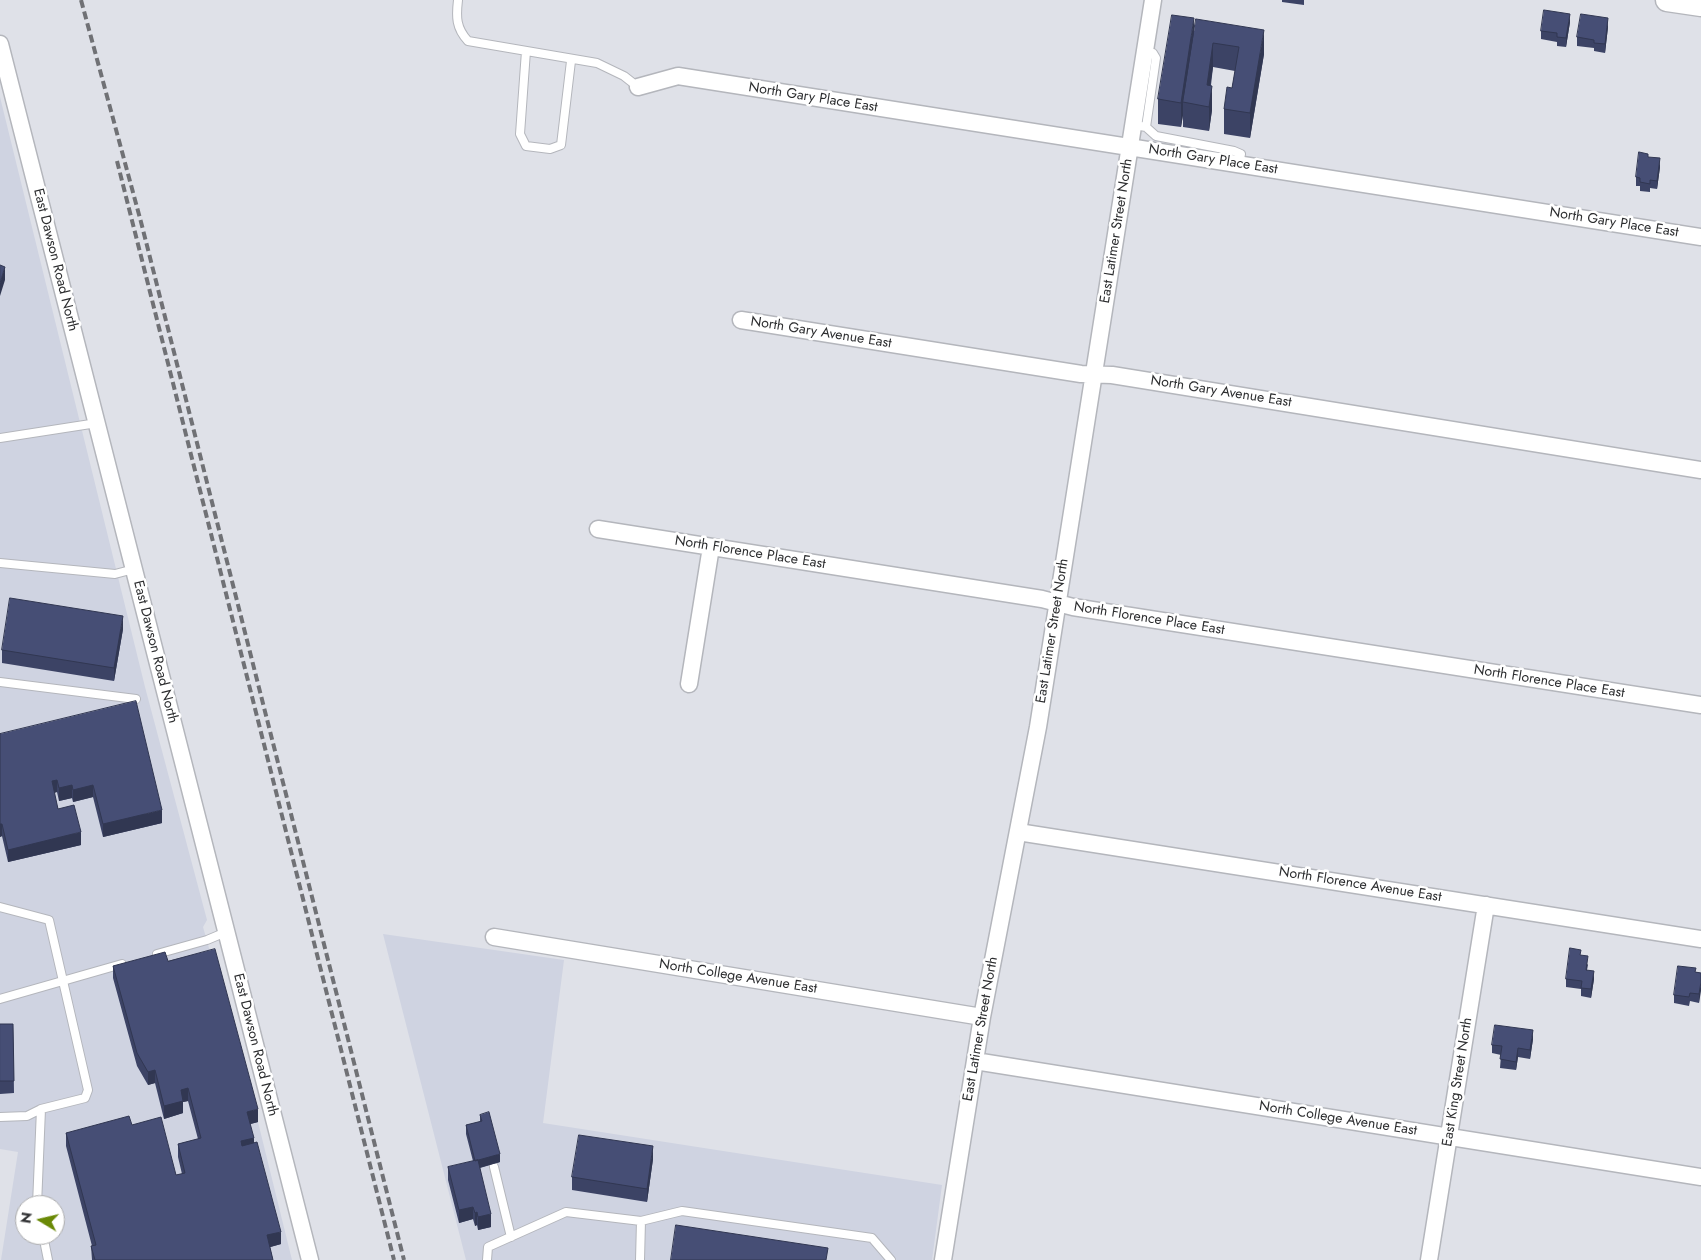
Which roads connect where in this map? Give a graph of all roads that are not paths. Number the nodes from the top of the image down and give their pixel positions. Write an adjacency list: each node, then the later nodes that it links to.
1 (458, 0): 6 (lane)
2 (1153, 0): 9 (street, East Latimer Street North)
3 (1668, 0): 4 (main road)
4 (1701, 5)
5 (0, 44): 15 (street, East Dawson Road North)
6 (526, 52): 7 (lane); 7 (lane)
7 (572, 60): 8 (lane)
8 (638, 87): 10 (street, North Gary Place East)
9 (1140, 126): 10 (street, East Latimer Street North); 11 (lane)
10 (1130, 148): 11 (street, North Gary Place East); 14 (street, East Latimer Street North)
11 (1239, 164): 12 (street, North Gary Place East)
12 (1701, 237)
13 (741, 320): 14 (street, North Gary Avenue East)
14 (1095, 374): 17 (street, North Gary Avenue East); 22 (street, East Latimer Street North)
15 (97, 423): 16 (lane); 21 (street, East Dawson Road North)
16 (0, 438)
17 (1701, 470)
18 (598, 529): 19 (street, North Florence Place East)
19 (711, 547): 22 (street, North Florence Place East); 24 (street)
20 (0, 563): 21 (lane)
21 (134, 568): 30 (street, East Dawson Road North)
22 (1058, 603): 26 (street, North Florence Place East); 27 (street, East Latimer Street North)
23 (0, 682): 25 (lane)
24 (689, 684)
25 (136, 700)
26 (1701, 705)
27 (1018, 832): 28 (street, North Florence Avenue East); 37 (street, East Latimer Street North)
28 (1486, 905): 32 (street, North Florence Avenue East); 41 (street, East King Street North)
29 (0, 907): 35 (lane)
30 (226, 932): 33 (lane); 49 (street, East Dawson Road North)
31 (494, 937): 37 (street, North College Avenue East)
32 (1701, 939)
33 (153, 955)
34 (134, 960): 35 (lane)
35 (62, 981): 36 (lane); 39 (lane)
36 (0, 1000)
37 (982, 1017): 38 (street, East Latimer Street North)
38 (975, 1061): 41 (street, North College Avenue East); 53 (street, East Latimer Street North)
39 (41, 1110): 40 (lane); 44 (lane)
40 (0, 1117)
41 (1449, 1137): 43 (street, North College Avenue East); 54 (street, East King Street North)
42 (494, 1166): 46 (lane)
43 (1701, 1177)
44 (37, 1195)
45 (641, 1221): 46 (lane); 51 (lane); 52 (lane)
46 (511, 1237): 50 (lane)
47 (45, 1245): 48 (lane)
48 (48, 1260)
49 (310, 1260)
50 (487, 1260)
51 (640, 1260)
52 (891, 1260)
53 (943, 1260)
54 (1429, 1260)

